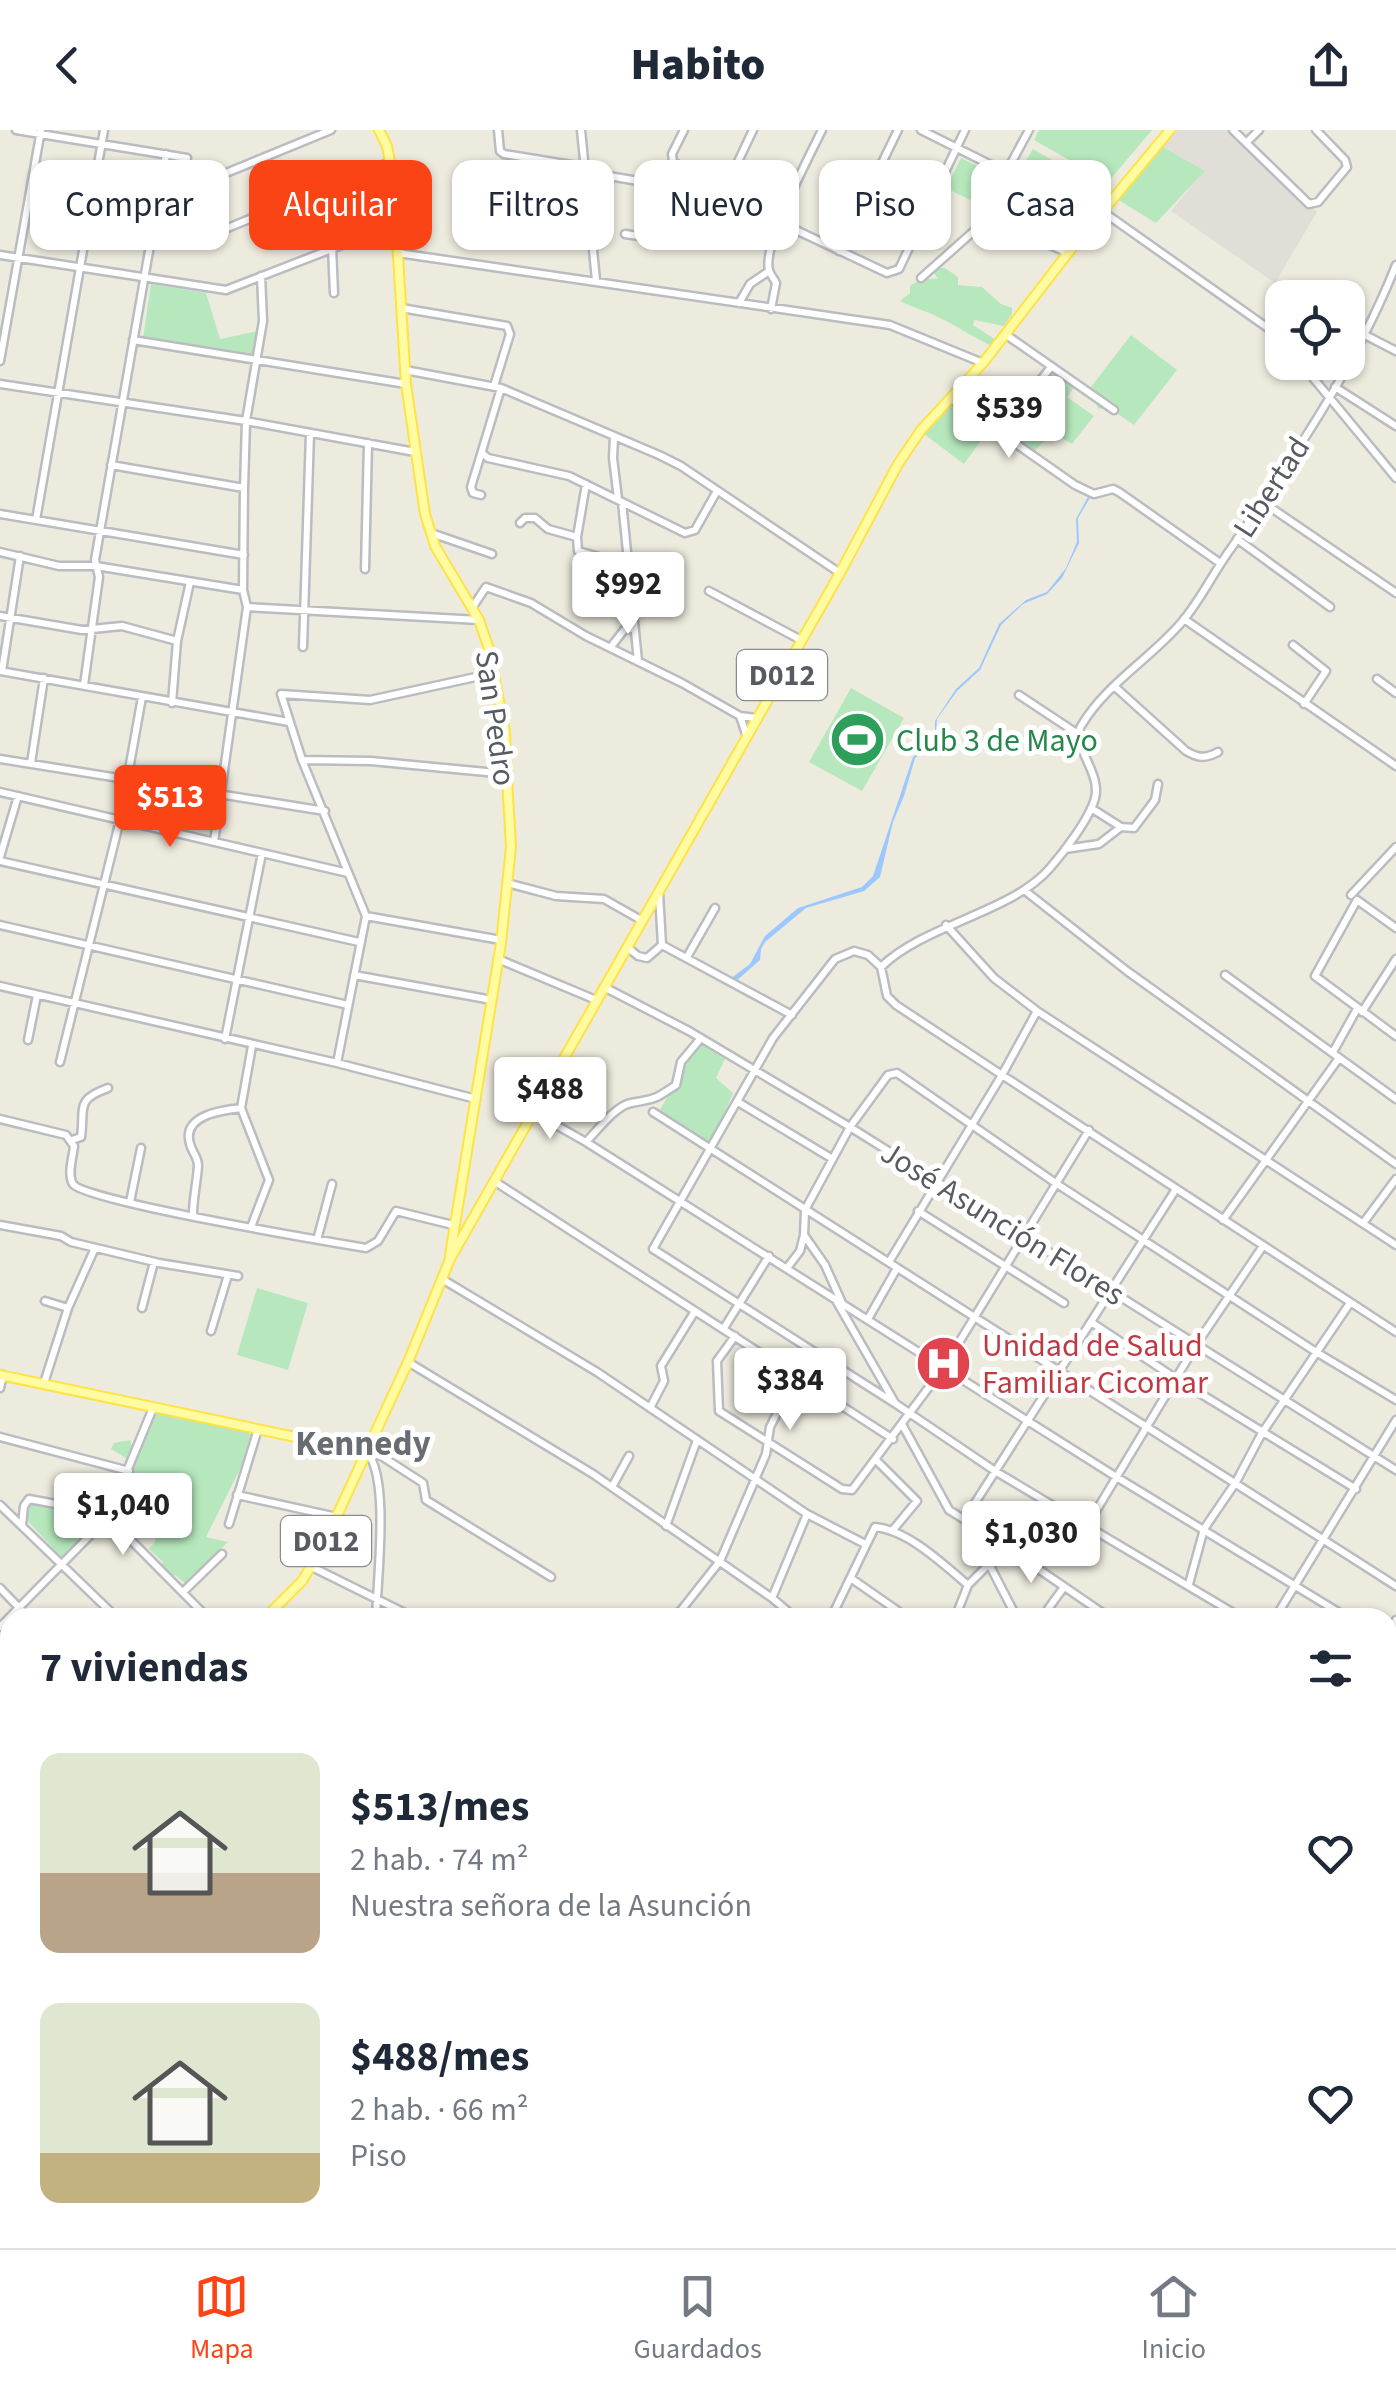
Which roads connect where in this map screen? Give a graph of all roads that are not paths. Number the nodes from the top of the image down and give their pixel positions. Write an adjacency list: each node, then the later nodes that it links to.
1 (16, 130): 18 (street)
2 (104, 130): 19 (street)
3 (331, 130): 32 (street)
4 (379, 130): 25 (main road, San Pedro)
5 (498, 130): 26 (street)
6 (581, 130): 27 (street)
7 (684, 130): 28 (street)
8 (753, 130): 29 (street)
9 (822, 130): 33 (street)
10 (898, 130): 48 (street)
11 (921, 130): 21 (street)
12 (966, 130): 21 (street)
13 (1029, 130): 31 (street)
14 (1170, 130): 34 (main road, D012)
15 (1233, 130): 20 (street)
16 (1259, 130): 20 (street)
17 (1316, 130): 20 (street)
18 (40, 132): 19 (street); 52 (street)
19 (102, 143): 22 (street); 54 (street)
20 (1246, 143)
21 (956, 148): 30 (street); 48 (street)
22 (166, 154): 23 (street); 24 (street)
23 (187, 158)
24 (165, 160)
25 (390, 160)
26 (536, 160)
27 (584, 160)
28 (673, 160)
29 (740, 160)
30 (980, 160)
31 (1011, 160)
32 (229, 172)
33 (799, 179)
34 (1111, 200)
35 (1111, 217): 65 (street)
36 (799, 230): 48 (street)
37 (625, 234): 39 (street)
38 (971, 234): 58 (street)
39 (634, 235)
40 (150, 250): 57 (street)
41 (325, 250): 56 (street)
42 (332, 250): 60 (street)
43 (398, 250): 49 (main road, San Pedro)
44 (593, 250): 59 (street)
45 (774, 250): 55 (street)
46 (1061, 250): 50 (street)
47 (1070, 250): 50 (main road, D012)
48 (839, 251)
49 (398, 253): 59 (street); 62 (main road, San Pedro)
50 (1068, 253): 67 (main road, D012)
51 (0, 255): 52 (street)
52 (17, 258): 54 (street); 64 (street)
53 (1396, 265): 66 (street, Libertad)
54 (82, 268): 57 (street); 82 (street)
55 (769, 271): 61 (street); 63 (street)
56 (261, 276): 57 (street); 71 (street)
57 (145, 278): 69 (street)
58 (921, 278)
59 (596, 280): 61 (street)
60 (334, 294)
61 (738, 303): 63 (street)
62 (401, 308): 75 (main road, San Pedro); 80 (street)
63 (770, 309): 73 (street)
64 (4, 320): 72 (street)
65 (1265, 324)
66 (1365, 333)
67 (1005, 334): 73 (main road, D012); 74 (street)
68 (1365, 336): 70 (street)
69 (133, 340): 71 (street); 85 (street)
70 (1396, 351)
71 (257, 360): 79 (street); 87 (street)
72 (0, 361)
73 (983, 363): 84 (main road, D012)
74 (1052, 367): 86 (street); 89 (street)
75 (405, 370): 79 (main road, San Pedro); 80 (street)
76 (1314, 380): 83 (street)
77 (1338, 380): 81 (street, Libertad)
78 (0, 384): 82 (street)
79 (406, 384): 93 (main road, San Pedro)
80 (498, 387): 91 (street); 94 (street)
81 (1334, 387): 83 (street, Libertad); 88 (street)
82 (58, 394): 85 (street); 104 (street)
83 (1328, 397): 96 (street); 102 (street, Libertad)
84 (952, 399): 89 (street); 118 (main road, D012)
85 (122, 402): 87 (street); 95 (street)
86 (1114, 410)
87 (246, 421): 90 (street); 98 (street)
88 (1396, 426)
89 (1000, 432): 114 (street)
90 (310, 433): 92 (street); 126 (street)
91 (614, 436): 99 (street); 101 (street)
92 (368, 443): 93 (street); 117 (street)
93 (415, 452): 107 (main road, San Pedro)
94 (482, 453): 97 (street); 100 (street)
95 (110, 465): 98 (street); 106 (street)
96 (1396, 478)
97 (586, 484): 101 (street); 108 (street)
98 (244, 488): 111 (street)
99 (717, 490): 101 (street); 118 (street)
100 (481, 496)
101 (620, 501): 115 (street)
102 (1264, 503): 109 (street, Libertad); 122 (street)
103 (0, 514): 104 (street)
104 (36, 520): 106 (street)
105 (520, 523): 108 (street)
106 (101, 530): 111 (street); 116 (street)
107 (430, 532): 112 (street); 125 (main road, San Pedro)
108 (577, 537): 115 (street)
109 (1237, 540): 114 (street, Libertad); 124 (street)
110 (0, 552): 113 (street)
111 (244, 554): 120 (street)
112 (492, 554)
113 (20, 556): 116 (street); 128 (street)
114 (1220, 563): 129 (street, Libertad)
115 (627, 565): 131 (street)
116 (96, 566): 119 (street); 132 (street)
117 (365, 569)
118 (840, 573): 133 (main road, D012)
119 (190, 582): 120 (street); 134 (street)
120 (243, 590): 123 (street)
121 (708, 591): 133 (street)
122 (1396, 593)
123 (247, 607): 126 (street); 150 (street)
124 (1330, 607)
125 (472, 608): 130 (main road, San Pedro); 137 (street)
126 (304, 610): 130 (street); 136 (street)
127 (0, 616): 128 (street)
128 (10, 618): 132 (street); 139 (street)
129 (1184, 619): 144 (street, Libertad); 149 (street)
130 (479, 620): 140 (main road, San Pedro)
131 (633, 628): 137 (street); 138 (street)
132 (90, 630): 134 (street); 143 (street)
133 (801, 640): 152 (main road, D012)
134 (177, 641): 148 (street)
135 (1293, 645): 149 (street)
136 (303, 647)
137 (610, 648): 138 (street)
138 (638, 662): 151 (street)
139 (1, 671): 141 (street)
140 (494, 674): 153 (street); 161 (main road, San Pedro)
141 (44, 678): 143 (street); 159 (street)
142 (1377, 679): 145 (street)
143 (84, 685): 147 (street)
144 (1114, 686): 155 (street, Libertad); 156 (street)
145 (1396, 693)
146 (1019, 696): 155 (street)
147 (142, 697): 148 (street); 162 (street)
148 (172, 702): 150 (street)
149 (1304, 704): 160 (street)
150 (230, 713): 153 (street); 165 (street)
151 (740, 716): 152 (street); 154 (street)
152 (756, 718): 154 (main road, D012)
153 (289, 722): 158 (street)
154 (746, 734): 182 (main road, D012)
155 (1078, 734): 167 (street)
156 (1218, 752)
157 (0, 759): 159 (street)
158 (302, 760): 161 (street); 168 (street)
159 (31, 763): 162 (street)
160 (1396, 766)
161 (507, 774): 180 (main road, San Pedro)
162 (127, 779): 165 (street); 169 (street)
163 (1158, 784): 170 (street)
164 (0, 792): 166 (street)
165 (219, 795): 168 (street); 172 (street)
166 (18, 796): 169 (street); 177 (street)
167 (1091, 808): 170 (street); 171 (street)
168 (325, 811): 178 (street)
169 (120, 820): 172 (street); 179 (street)
170 (1121, 827): 175 (street)
171 (1071, 839): 174 (street); 175 (street)
172 (214, 842): 176 (street)
173 (1396, 847): 183 (street)
174 (1063, 849): 175 (street); 181 (street)
175 (1078, 849)
176 (262, 853): 178 (street); 185 (street)
177 (0, 859): 179 (street)
178 (348, 873): 186 (street)
179 (104, 882): 185 (street); 193 (street)
180 (507, 883): 187 (street); 191 (main road, San Pedro)
181 (1024, 890): 189 (street); 227 (street)
182 (659, 892): 187 (main road, D012); 194 (street)
183 (1351, 895)
184 (715, 908): 196 (street)
185 (251, 916): 192 (street); 202 (street)
186 (366, 916): 191 (street); 192 (street)
187 (641, 920): 195 (main road, D012)
188 (0, 925): 193 (street)
189 (946, 925): 199 (street); 210 (street)
190 (1396, 928): 211 (street)
191 (501, 940): 197 (main road, San Pedro)
192 (359, 942): 200 (street)
193 (88, 945): 202 (street); 208 (street)
194 (662, 945): 195 (street); 196 (street)
195 (627, 947): 204 (main road, D012)
196 (687, 957): 212 (street)
197 (498, 959): 206 (main road, San Pedro); 207 (street)
198 (1396, 959): 211 (street)
199 (881, 967): 212 (street); 222 (street)
200 (354, 975): 206 (street); 209 (street)
201 (1226, 975): 218 (street)
202 (236, 979): 209 (street); 215 (street)
203 (0, 986): 205 (street)
204 (604, 987): 207 (main road, D012); 214 (street, José Asunción Flores)
205 (38, 995): 208 (street); 216 (street)
206 (492, 1000): 225 (main road, San Pedro)
207 (596, 1000): 229 (main road, D012)
208 (72, 1003): 215 (street); 219 (street)
209 (348, 1004): 220 (street)
210 (1037, 1011): 222 (street); 240 (street)
211 (1360, 1011): 213 (street); 218 (street)
212 (792, 1015): 221 (street)
213 (1396, 1036)
214 (701, 1038): 221 (street, José Asunción Flores); 236 (street)
215 (225, 1039): 217 (street)
216 (28, 1040)
217 (252, 1046): 220 (street); 228 (street)
218 (1336, 1055): 224 (street); 227 (street)
219 (60, 1062)
220 (337, 1063): 225 (street)
221 (755, 1070): 226 (street); 233 (street, José Asunción Flores)
222 (1002, 1074): 232 (street); 234 (street)
223 (108, 1088): 235 (street)
224 (1396, 1099)
225 (477, 1100): 254 (main road, San Pedro)
226 (738, 1102): 238 (street); 239 (street)
227 (1308, 1103): 240 (street); 241 (street)
228 (241, 1108): 252 (street); 258 (street)
229 (532, 1112): 236 (street); 242 (main road, D012)
230 (652, 1112): 238 (street)
231 (0, 1119): 235 (street)
232 (972, 1123): 233 (street); 244 (street); 246 (street)
233 (850, 1127): 239 (street); 244 (street, José Asunción Flores)
234 (1089, 1130): 246 (street); 247 (street)
235 (72, 1140): 249 (street)
236 (586, 1142): 248 (street)
237 (142, 1148): 249 (street)
238 (712, 1150): 248 (street); 250 (street)
239 (831, 1158): 250 (street)
240 (1266, 1162): 253 (street); 255 (street)
241 (1396, 1164)
242 (492, 1180): 256 (main road, D012); 285 (street)
243 (1396, 1180): 255 (street)
244 (935, 1182): 251 (street); 260 (street, José Asunción Flores)
245 (332, 1184): 261 (street)
246 (1057, 1184): 260 (street); 262 (street)
247 (1176, 1189): 253 (street); 262 (street)
248 (682, 1201): 266 (street); 282 (street)
249 (130, 1202): 252 (street)
250 (805, 1210): 259 (street); 269 (street)
251 (918, 1211): 269 (street); 270 (street)
252 (193, 1214): 258 (street)
253 (1224, 1220): 263 (street)
254 (454, 1222): 256 (main road); 261 (street); 267 (main road, San Pedro)
255 (1364, 1222): 264 (street)
256 (469, 1224): 267 (main road, D012)
257 (0, 1225): 265 (street)
258 (252, 1227): 261 (street)
259 (804, 1234): 271 (street); 279 (street)
260 (1025, 1238): 270 (street); 276 (street, José Asunción Flores)
261 (317, 1240)
262 (1144, 1240): 276 (street); 277 (street)
263 (1263, 1246): 277 (street); 281 (street)
264 (1396, 1246)
265 (95, 1248): 268 (street); 283 (street)
266 (769, 1256): 271 (street); 282 (street)
267 (450, 1259): 275 (main road, D012)
268 (154, 1262): 273 (street); 284 (street)
269 (889, 1262): 272 (street)
270 (1006, 1266): 280 (street); 286 (street)
271 (788, 1268): 279 (street)
272 (897, 1268): 286 (street); 287 (street)
273 (228, 1275): 274 (street); 290 (street)
274 (238, 1276)
275 (441, 1278): 295 (main road, D012); 307 (street)
276 (1111, 1291): 288 (street); 293 (street, José Asunción Flores)
277 (1228, 1296): 293 (street); 294 (street)
278 (45, 1301): 283 (street)
279 (840, 1303): 287 (street); 305 (street)
280 (1064, 1303)
281 (1350, 1303): 291 (street); 294 (street)
282 (740, 1304): 289 (street); 305 (street)
283 (68, 1308): 301 (street)
284 (142, 1308)
285 (696, 1311): 289 (street); 307 (street)
286 (975, 1316): 296 (street); 297 (street)
287 (868, 1319): 296 (street)
288 (1091, 1322): 297 (street); 300 (street)
289 (724, 1328): 292 (street)
290 (211, 1331)
291 (1396, 1332)
292 (735, 1336): 299 (street); 318 (street)
293 (1196, 1345): 300 (street); 304 (street, José Asunción Flores)
294 (1316, 1352): 303 (street); 304 (street)
295 (408, 1362): 319 (main road, D012); 329 (street)
296 (944, 1368): 308 (street); 309 (street)
297 (1058, 1370): 309 (street); 312 (street)
298 (2, 1375): 301 (main road); 302 (street)
299 (796, 1376): 316 (street); 318 (street)
300 (1175, 1378): 312 (street); 314 (street)
301 (44, 1384): 306 (main road)
302 (0, 1388)
303 (1396, 1400)
304 (1285, 1402): 314 (street); 321 (street, José Asunción Flores)
305 (896, 1404): 308 (street)
306 (153, 1408): 313 (main road); 325 (street)
307 (650, 1408): 317 (street)
308 (911, 1415): 311 (street); 324 (street)
309 (1028, 1419): 324 (street); 327 (street)
310 (1396, 1420): 321 (street)
311 (902, 1426): 316 (street); 336 (street)
312 (1145, 1427): 327 (street); 328 (street)
313 (258, 1429): 319 (main road); 331 (street)
314 (1262, 1432): 328 (street); 330 (street)
315 (0, 1437): 325 (street)
316 (893, 1439): 322 (street)
317 (698, 1440): 326 (street); 340 (street)
318 (768, 1441): 322 (street); 326 (street)
319 (368, 1450): 335 (main road, D012); 351 (street); 360 (street)
320 (629, 1456): 329 (street)
321 (1375, 1457): 323 (street, José Asunción Flores); 330 (street)
322 (876, 1460): 343 (street)
323 (1396, 1470)
324 (994, 1471): 336 (street); 341 (street)
325 (129, 1472): 334 (street)
326 (754, 1478): 333 (street); 347 (street)
327 (1118, 1478): 341 (street); 342 (street)
328 (1236, 1482): 342 (street); 344 (street)
329 (612, 1487): 340 (street)
330 (1356, 1489): 344 (street)
331 (237, 1495): 335 (street); 337 (street)
332 (0, 1504): 339 (street)
333 (808, 1514): 345 (street); 361 (street)
334 (108, 1517): 339 (street); 348 (street); 359 (street)
335 (337, 1517): 350 (main road, D012)
336 (966, 1517): 338 (street)
337 (229, 1524)
338 (973, 1524): 349 (street); 355 (street)
339 (22, 1526): 348 (street)
340 (666, 1526): 347 (street)
341 (1087, 1526): 353 (street)
342 (1204, 1529): 353 (street); 356 (street)
343 (892, 1531): 345 (street); 354 (street)
344 (1323, 1541): 356 (street); 357 (street)
345 (865, 1544): 352 (street)
346 (222, 1554): 359 (street)
347 (720, 1561): 361 (street); 368 (street)
348 (64, 1564): 362 (street); 363 (street)
349 (988, 1564): 354 (street); 373 (street)
350 (312, 1567): 360 (street); 365 (main road, D012)
351 (552, 1578)
352 (852, 1579): 370 (street); 371 (street)
353 (1188, 1584): 376 (street)
354 (968, 1585): 372 (street)
355 (1064, 1586): 374 (street); 375 (street)
356 (1296, 1586): 377 (street); 378 (street)
357 (1396, 1586)
358 (0, 1588): 362 (street)
359 (183, 1592): 364 (street)
360 (376, 1596): 366 (street); 367 (street)
361 (772, 1598): 369 (street)
362 (20, 1608)
363 (107, 1608)
364 (198, 1608)
365 (274, 1608)
366 (376, 1608)
367 (397, 1608)
368 (683, 1608)
369 (783, 1608)
370 (836, 1608)
371 (894, 1608)
372 (960, 1608)
373 (1011, 1608)
374 (1048, 1608)
375 (1094, 1608)
376 (1226, 1608)
377 (1282, 1608)
378 (1332, 1608)

